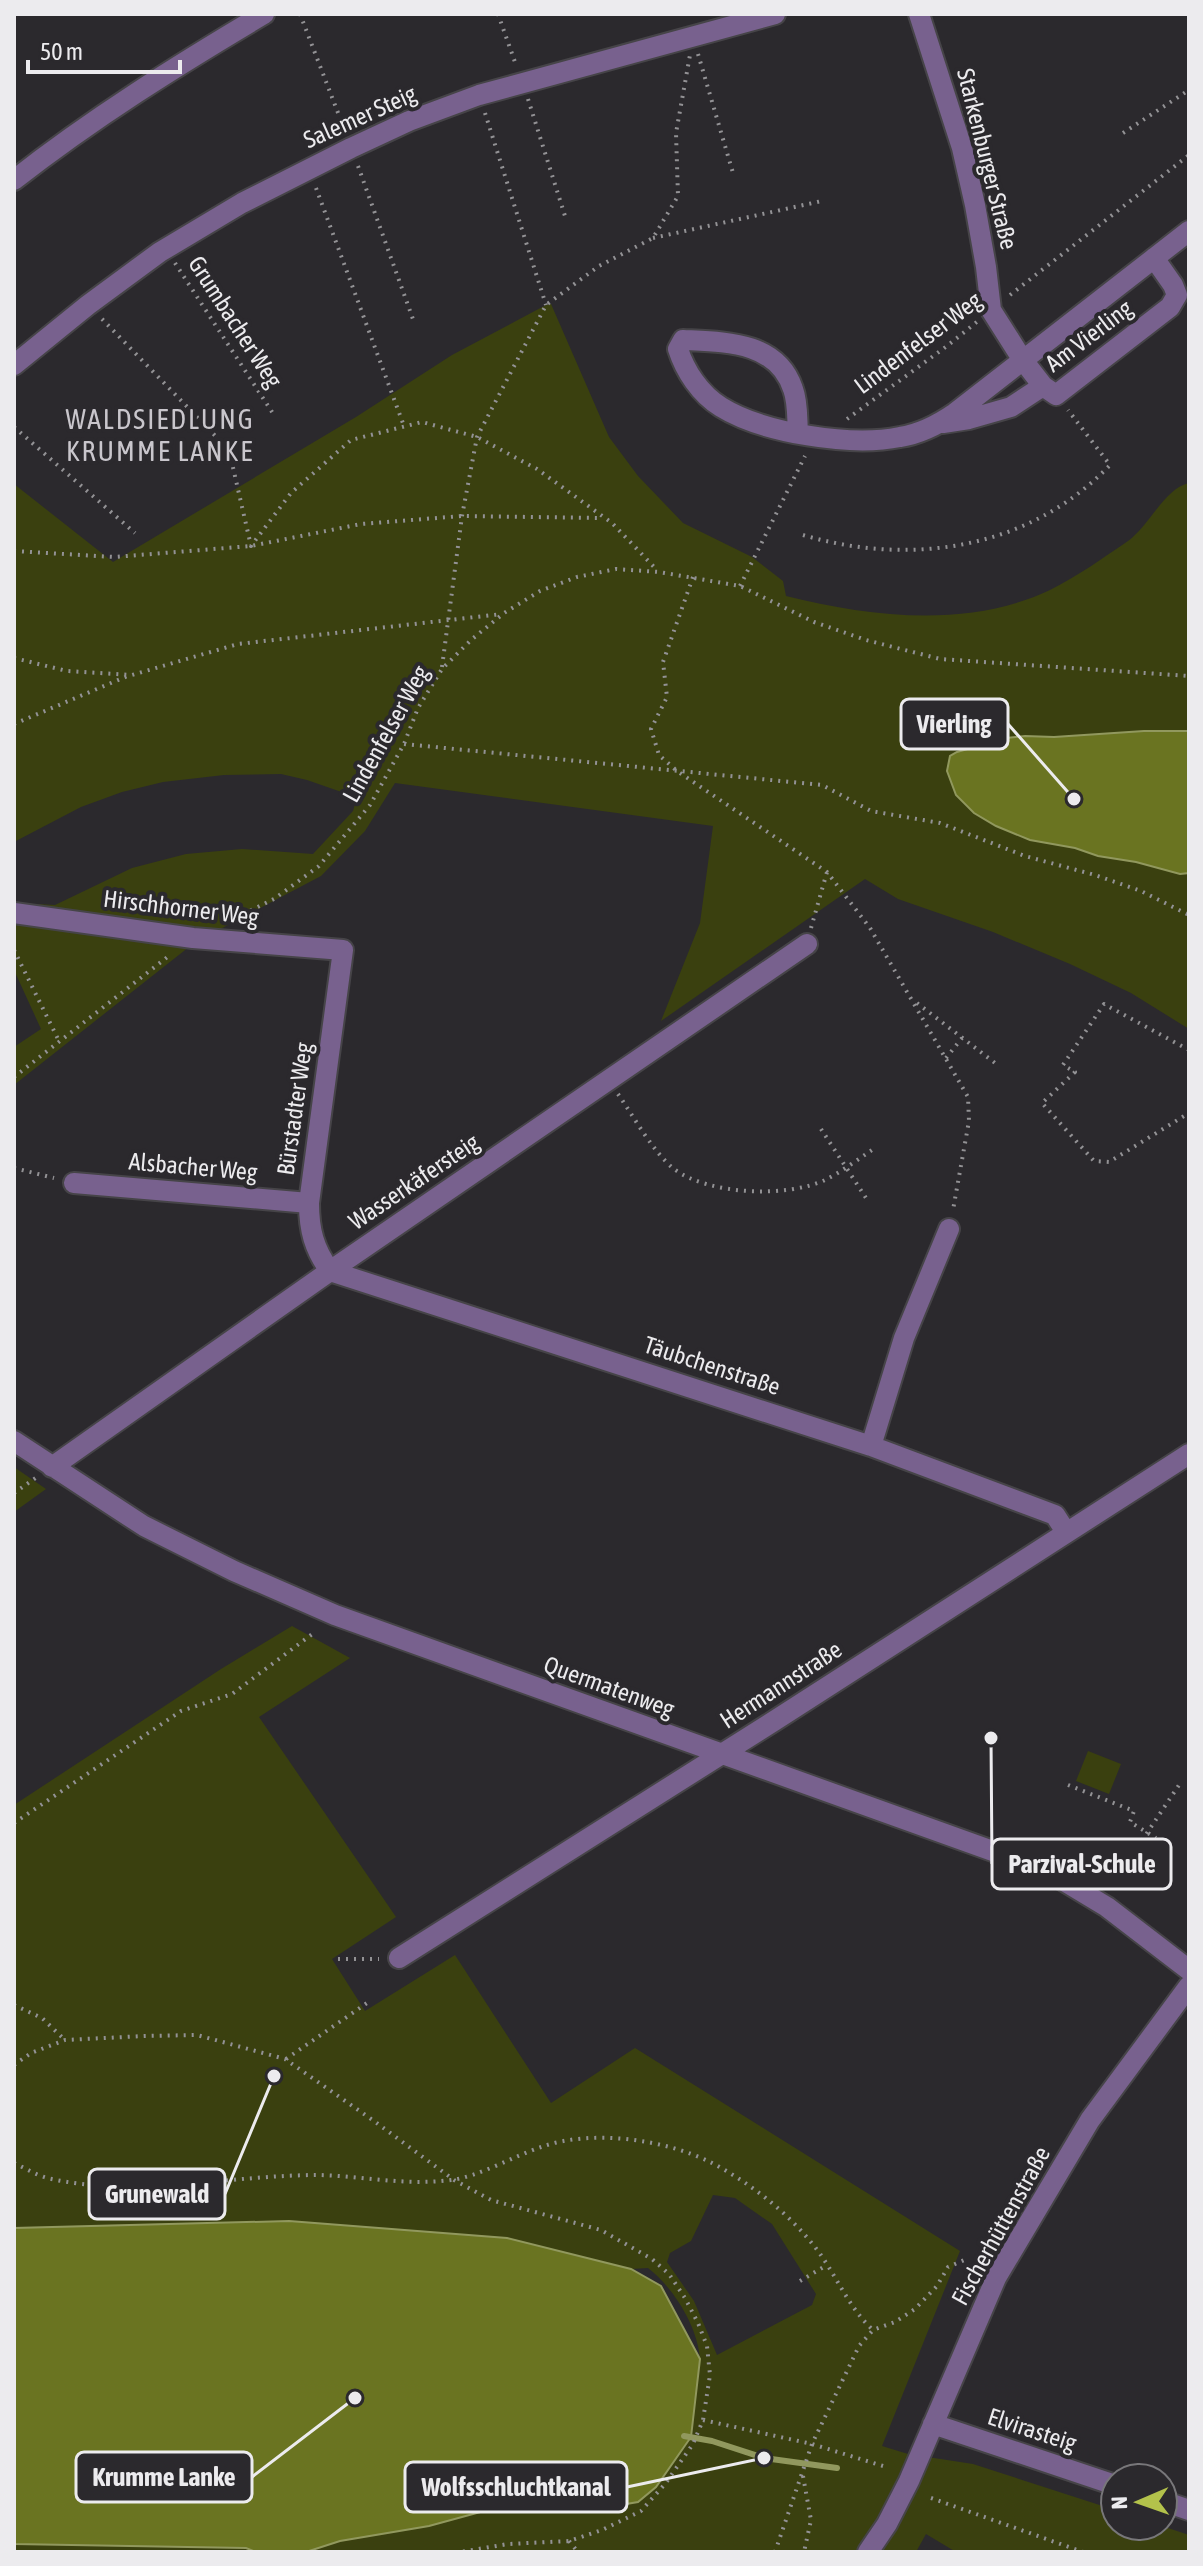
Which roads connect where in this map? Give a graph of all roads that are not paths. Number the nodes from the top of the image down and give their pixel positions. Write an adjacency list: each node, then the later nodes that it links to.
1 (264, 14): 4 (street)
2 (775, 14): 8 (street, Salemer Steig)
3 (919, 14): 7 (street, Starkenburger Straße)
4 (14, 180)
5 (1189, 231): 6 (street, Am Vierling)
6 (1154, 258): 7 (street, Am Vierling); 9 (street, Am Vierling)
7 (1022, 359): 9 (street, Starkenburger Straße); 10 (street, Am Vierling)
8 (14, 365)
9 (1049, 391): 10 (street, Am Vierling)
10 (940, 424): 11 (street, Am Vierling)
11 (798, 433): 11 (street, Am Vierling)
12 (14, 913): 14 (street, Hirschhorner Weg)
13 (807, 944): 18 (street, Wasserkäfersteig)
14 (343, 950): 16 (street, Bürstadter Weg)
15 (74, 1183): 16 (street, Alsbacher Weg)
16 (309, 1203): 18 (street, Bürstadter Weg)
17 (949, 1229): 20 (street)
18 (330, 1271): 20 (street, Täubchenstraße); 22 (street, Wasserkäfersteig)
19 (14, 1441): 22 (street, Quermatenweg)
20 (871, 1446): 23 (street, Täubchenstraße)
21 (1189, 1454): 23 (street, Hermannstraße)
22 (52, 1467): 24 (street, Quermatenweg)
23 (1066, 1532): 24 (street, Hermannstraße)
24 (721, 1755): 25 (street, Hermannstraße); 26 (street, Quermatenweg)
25 (399, 1958)
26 (1189, 1970)
27 (1189, 1986): 28 (street, Fischerhüttenstraße)
28 (933, 2424): 29 (street, Elvirasteig); 30 (street, Fischerhüttenstraße)
29 (1099, 2480)
30 (868, 2552)

